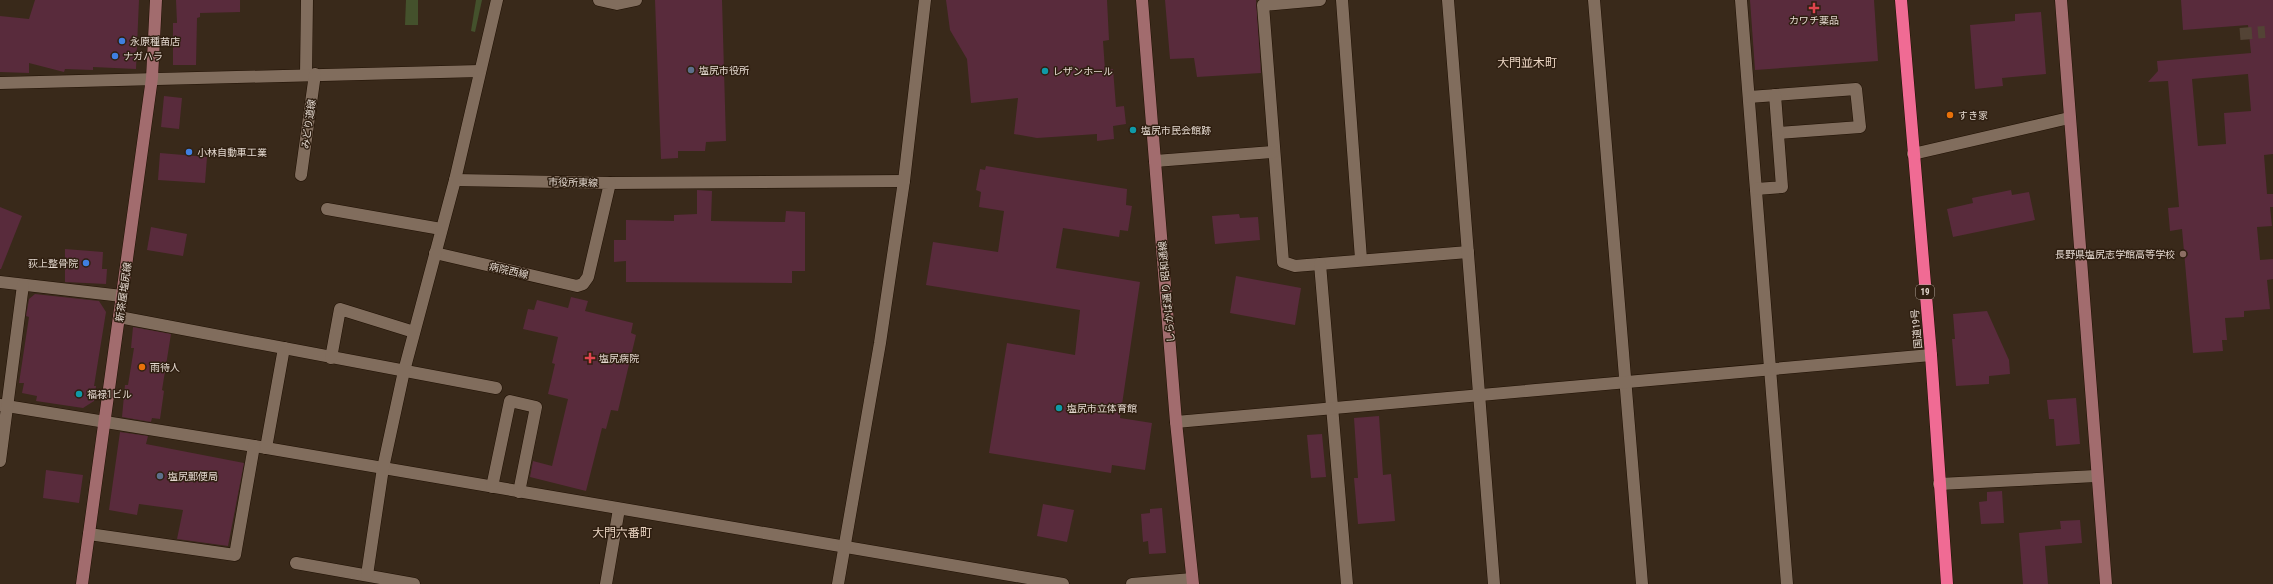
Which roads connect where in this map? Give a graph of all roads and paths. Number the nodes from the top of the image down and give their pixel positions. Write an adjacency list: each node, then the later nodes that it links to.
1 (156, 0): 17 (street, 新茶屋塩尻線)
2 (307, 0): 16 (street, みどり道線)
3 (497, 0): 15 (street)
4 (599, 0): 5 (street)
5 (636, 0)
6 (924, 0): 28 (street)
7 (1142, 0): 25 (street, しらかば通り 昭和通線)
8 (1320, 0): 23 (street)
9 (1342, 0): 35 (street)
10 (1448, 0): 33 (street)
11 (1594, 0): 48 (street)
12 (1741, 0): 20 (street)
13 (1901, 0): 24 (highway, 国道19号 / 19)
14 (2061, 0): 21 (street)
15 (480, 70): 16 (street); 27 (street)
16 (310, 74): 17 (street); 26 (street, みどり道線)
17 (152, 78): 18 (street); 40 (street, 新茶屋塩尻線)
18 (0, 83)
19 (1775, 95): 20 (street); 22 (street); 22 (street)
20 (1749, 97): 30 (street)
21 (2069, 118): 24 (street); 59 (street)
22 (1778, 133): 30 (street)
23 (1273, 152): 25 (street); 36 (street)
24 (1913, 154): 44 (highway, 国道19号 / 19)
25 (1155, 161): 54 (street, しらかば通り 昭和通線)
26 (301, 175)
27 (455, 180): 29 (street, 市役所東線); 32 (street)
28 (904, 180): 29 (street); 65 (street)
29 (610, 182): 38 (street, 市役所東線)
30 (1756, 189): 46 (street)
31 (327, 209): 32 (street)
32 (441, 229): 34 (street)
33 (1468, 252): 35 (street); 50 (street)
34 (435, 253): 38 (street, 病院西線); 42 (street)
35 (1361, 259): 36 (street)
36 (1320, 264): 52 (street)
37 (0, 282): 39 (street)
38 (583, 284)
39 (23, 285): 40 (street); 51 (street)
40 (122, 296): 41 (street, 新茶屋塩尻線)
41 (119, 317): 43 (street); 53 (street, 新茶屋塩尻線)
42 (414, 332): 45 (street); 47 (street)
43 (284, 348): 45 (street); 56 (street)
44 (1931, 355): 46 (street); 60 (highway, 国道19号 / 19)
45 (331, 358): 47 (street)
46 (1770, 369): 48 (street); 78 (street)
47 (404, 372): 49 (street); 58 (street)
48 (1627, 382): 50 (street); 77 (street)
49 (496, 388)
50 (1480, 395): 52 (street); 76 (street)
51 (4, 406): 53 (street); 57 (street)
52 (1332, 407): 54 (street); 75 (street)
53 (104, 422): 55 (street); 64 (street, 新茶屋塩尻線)
54 (1176, 422): 68 (street, しらかば通り 昭和通線)
55 (254, 446): 56 (street); 64 (street)
56 (266, 448): 58 (street)
57 (0, 461)
58 (383, 468): 61 (street); 67 (street)
59 (2096, 476): 60 (street); 80 (street)
60 (1939, 484): 79 (highway, 国道19号 / 19)
61 (492, 487): 62 (street); 62 (street)
62 (519, 492): 63 (street)
63 (620, 509): 65 (street); 71 (street)
64 (89, 534): 69 (street, 新茶屋塩尻線)
65 (844, 548): 72 (street); 73 (street)
66 (296, 563): 67 (street)
67 (367, 575): 70 (street)
68 (1192, 582): 74 (street)
69 (82, 584)
70 (414, 584)
71 (606, 584)
72 (838, 584)
73 (1063, 584)
74 (1132, 584)
75 (1346, 584)
76 (1494, 584)
77 (1642, 584)
78 (1787, 584)
79 (1947, 584)
80 (2106, 584)

